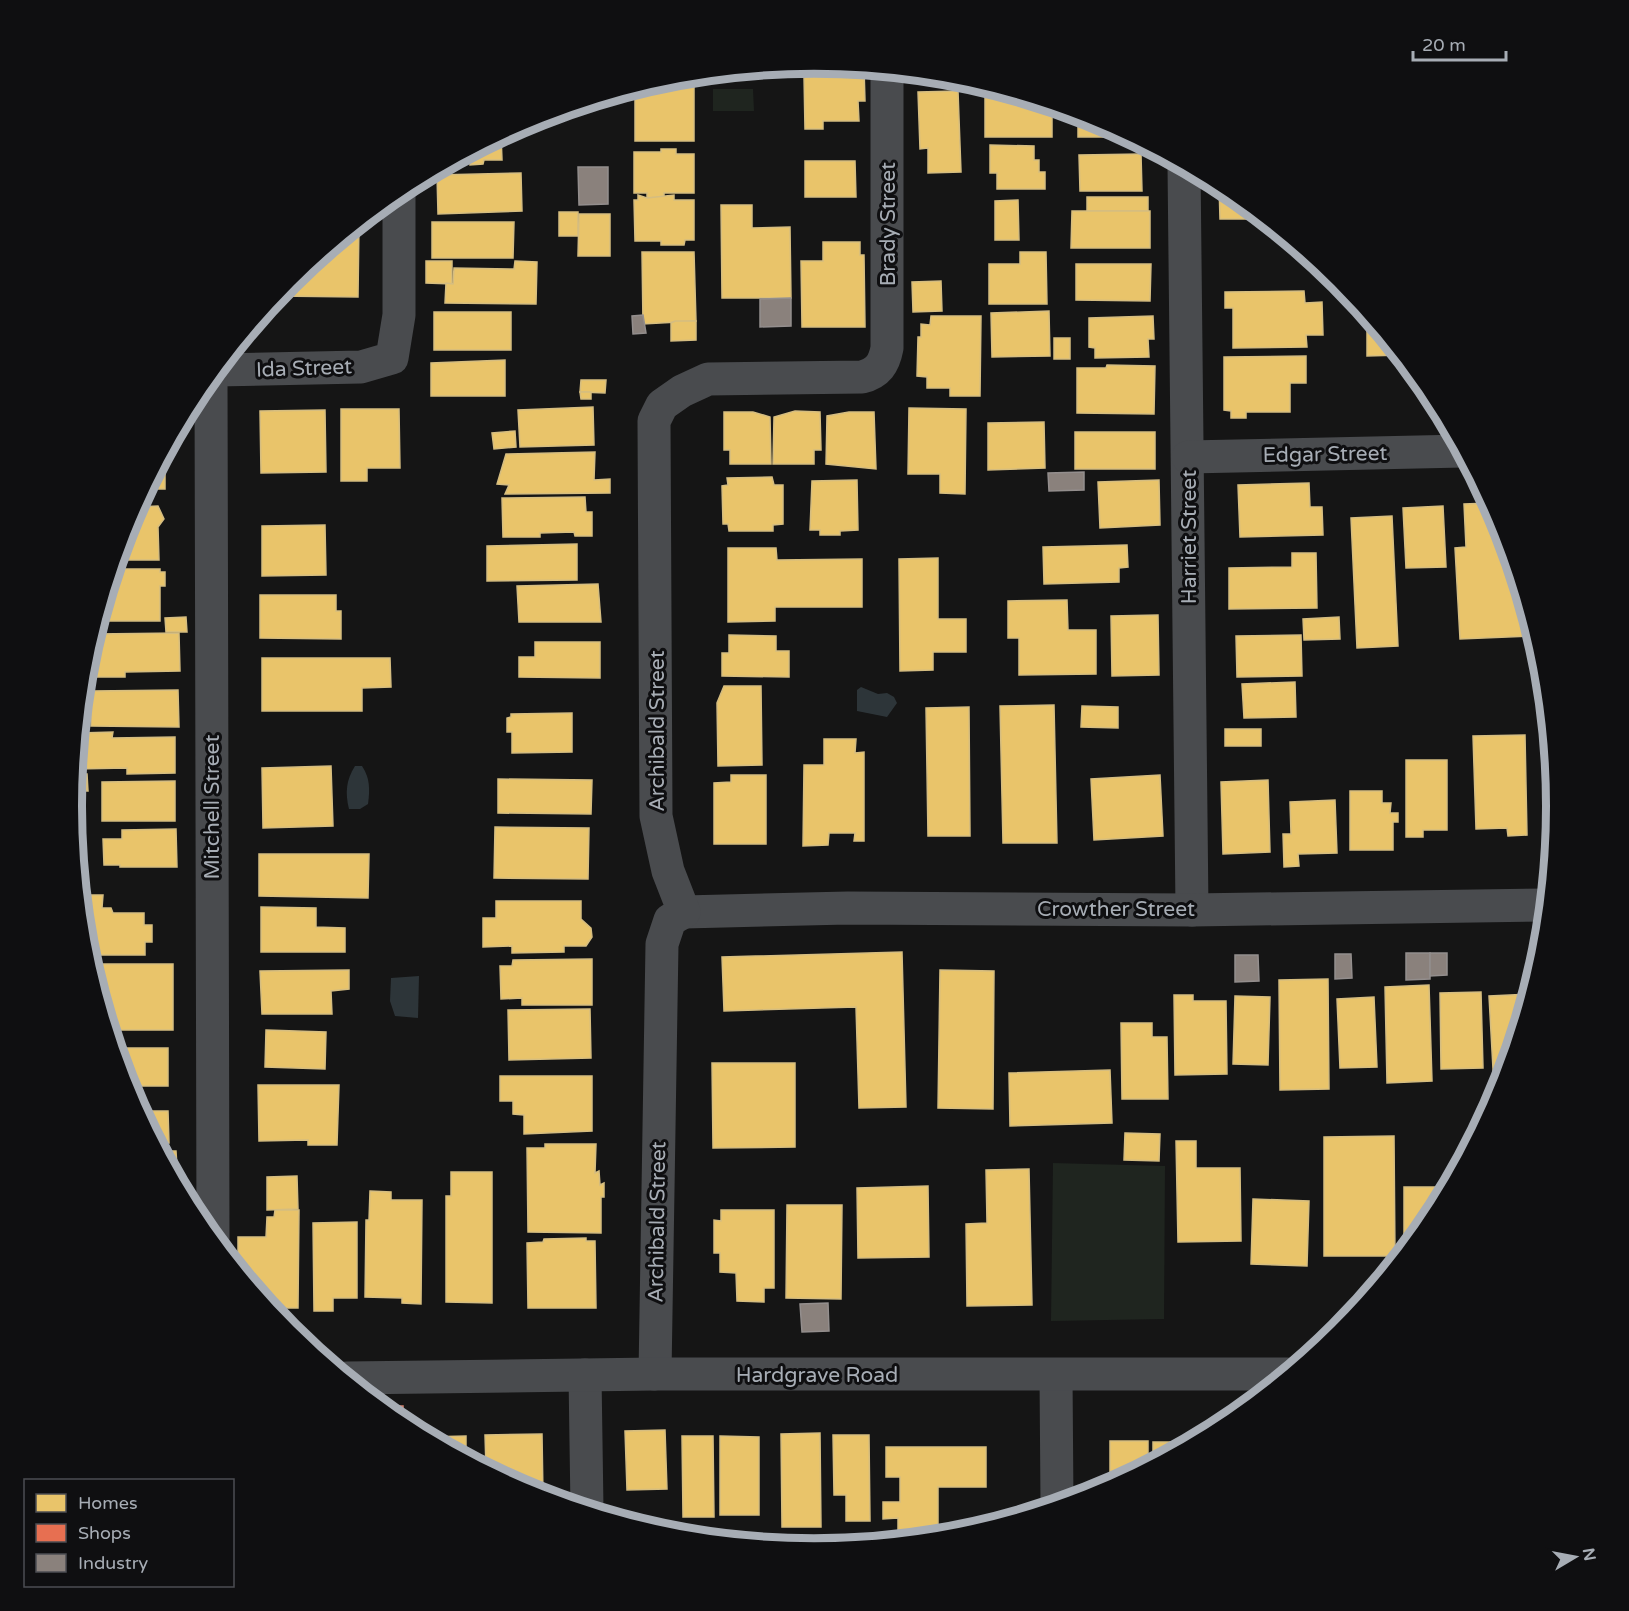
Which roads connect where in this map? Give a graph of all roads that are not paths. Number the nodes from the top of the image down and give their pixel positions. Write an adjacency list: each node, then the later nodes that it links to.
1 (887, 78): 5 (street, Brady Street)
2 (1184, 175): 8 (street, Harriet Street)
3 (399, 203): 4 (street, Ida Street)
4 (227, 370)
5 (874, 374): 11 (street, Archibald Street)
6 (211, 392): 12 (street, Mitchell Street)
7 (1454, 451): 8 (street, Edgar Street)
8 (1188, 457): 10 (street, Harriet Street)
9 (1539, 905): 10 (street, Crowther Street)
10 (1192, 910): 11 (street, Crowther Street)
11 (684, 912): 13 (street, Archibald Street)
12 (213, 1222)
13 (655, 1374): 15 (street, Hardgrave Road); 16 (street, Hardgrave Road)
14 (1275, 1374): 16 (street, Hardgrave Road)
15 (585, 1375): 17 (street, Hardgrave Road); 19 (street)
16 (1056, 1375): 18 (street)
17 (359, 1378)
18 (1057, 1496)
19 (587, 1501)

